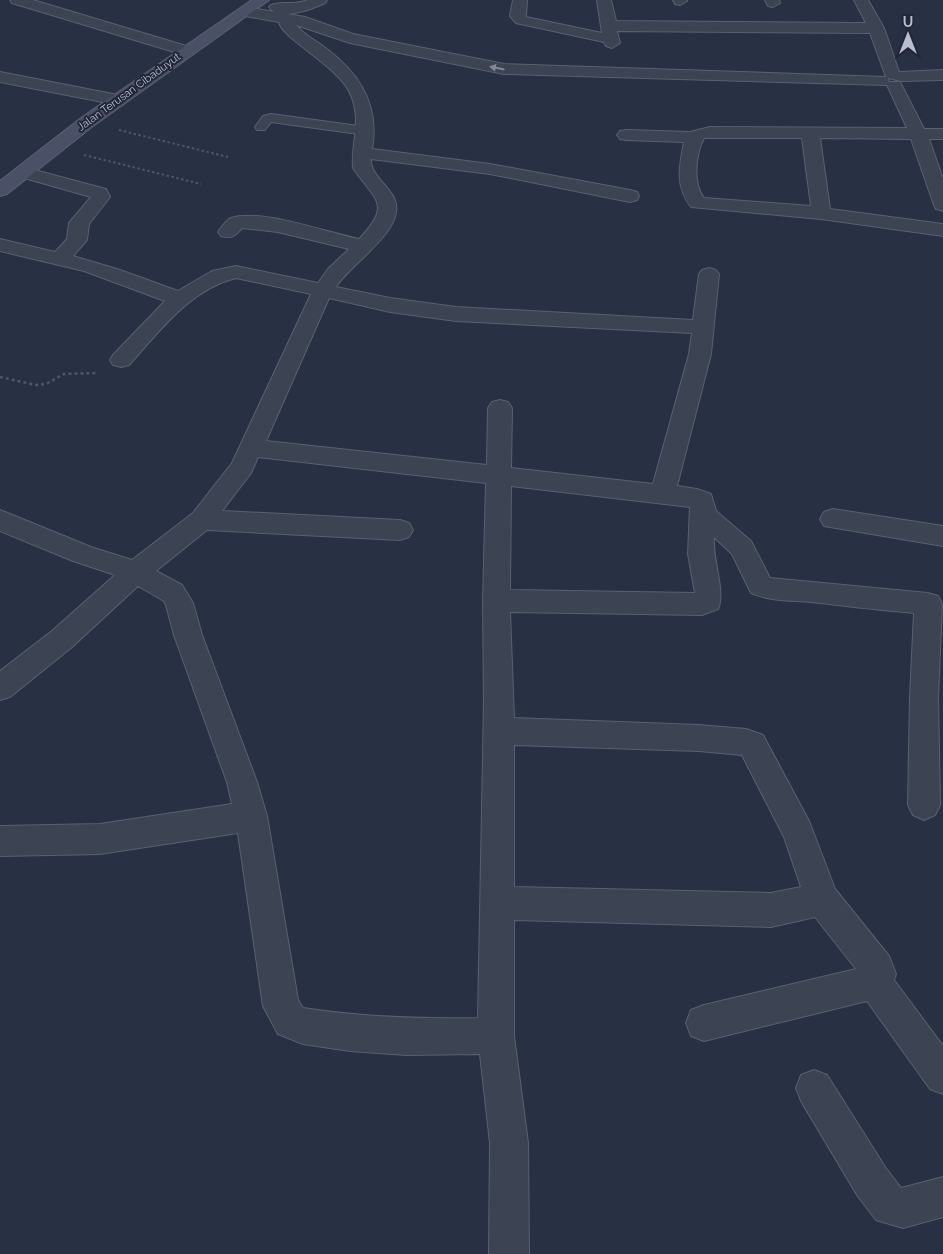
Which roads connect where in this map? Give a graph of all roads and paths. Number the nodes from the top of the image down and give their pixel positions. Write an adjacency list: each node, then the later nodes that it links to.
1 (17, 0): 10 (street)
2 (320, 0): 6 (street)
3 (520, 0): 9 (street)
4 (604, 0): 9 (street)
5 (861, 0): 8 (street)
6 (254, 5): 7 (street); 10 (main road, Jalan Terusan Cibaduyut)
7 (292, 20): 11 (street); 24 (street)
8 (876, 28): 9 (street); 14 (street)
9 (610, 32): 11 (street)
10 (187, 51): 16 (main road, Jalan Terusan Cibaduyut)
11 (616, 74): 14 (street)
12 (943, 75): 14 (street)
13 (0, 77): 16 (street)
14 (895, 80): 15 (street); 20 (street)
15 (943, 86)
16 (118, 100): 17 (main road, Jalan Terusan Cibaduyut)
17 (87, 122): 25 (main road, Jalan Terusan Cibaduyut); 26 (path)
18 (261, 127): 24 (lane)
19 (810, 133): 20 (street); 23 (street); 33 (street)
20 (918, 133): 21 (street); 29 (street)
21 (943, 134)
22 (626, 135): 23 (street)
23 (694, 137): 33 (street)
24 (364, 142): 31 (street); 37 (street)
25 (54, 148): 27 (main road, Jalan Terusan Cibaduyut); 28 (path)
26 (228, 157)
27 (23, 172): 30 (main road, Jalan Terusan Cibaduyut); 38 (street)
28 (201, 184)
29 (940, 188): 32 (street)
30 (0, 190)
31 (630, 196)
32 (943, 205)
33 (821, 213): 34 (street)
34 (943, 230)
35 (228, 232): 37 (street)
36 (0, 245): 38 (street)
37 (363, 246): 40 (street)
38 (60, 258): 41 (street)
39 (709, 274): 42 (street)
40 (322, 292): 41 (street); 42 (street); 46 (street)
41 (179, 299): 43 (street)
42 (703, 327): 48 (street)
43 (121, 360): 44 (path)
44 (0, 377)
45 (500, 408): 47 (street)
46 (252, 448): 47 (street); 52 (street)
47 (497, 476): 48 (street); 56 (street)
48 (664, 494): 49 (street)
49 (704, 515): 56 (street); 59 (street)
50 (833, 519): 54 (street)
51 (0, 520): 55 (street)
52 (202, 520): 53 (street); 55 (street)
53 (400, 530)
54 (943, 536)
55 (136, 572): 57 (street); 60 (street)
56 (496, 601): 58 (street)
57 (0, 688)
58 (499, 730): 62 (street); 63 (street)
59 (924, 805)
60 (252, 816): 61 (street); 66 (street)
61 (0, 841)
62 (822, 899): 63 (street); 64 (street)
63 (497, 903): 66 (street)
64 (874, 982): 65 (street); 67 (street)
65 (704, 1023)
66 (496, 1036): 70 (street)
67 (943, 1076)
68 (814, 1088): 69 (street)
69 (943, 1197)
70 (509, 1254)

